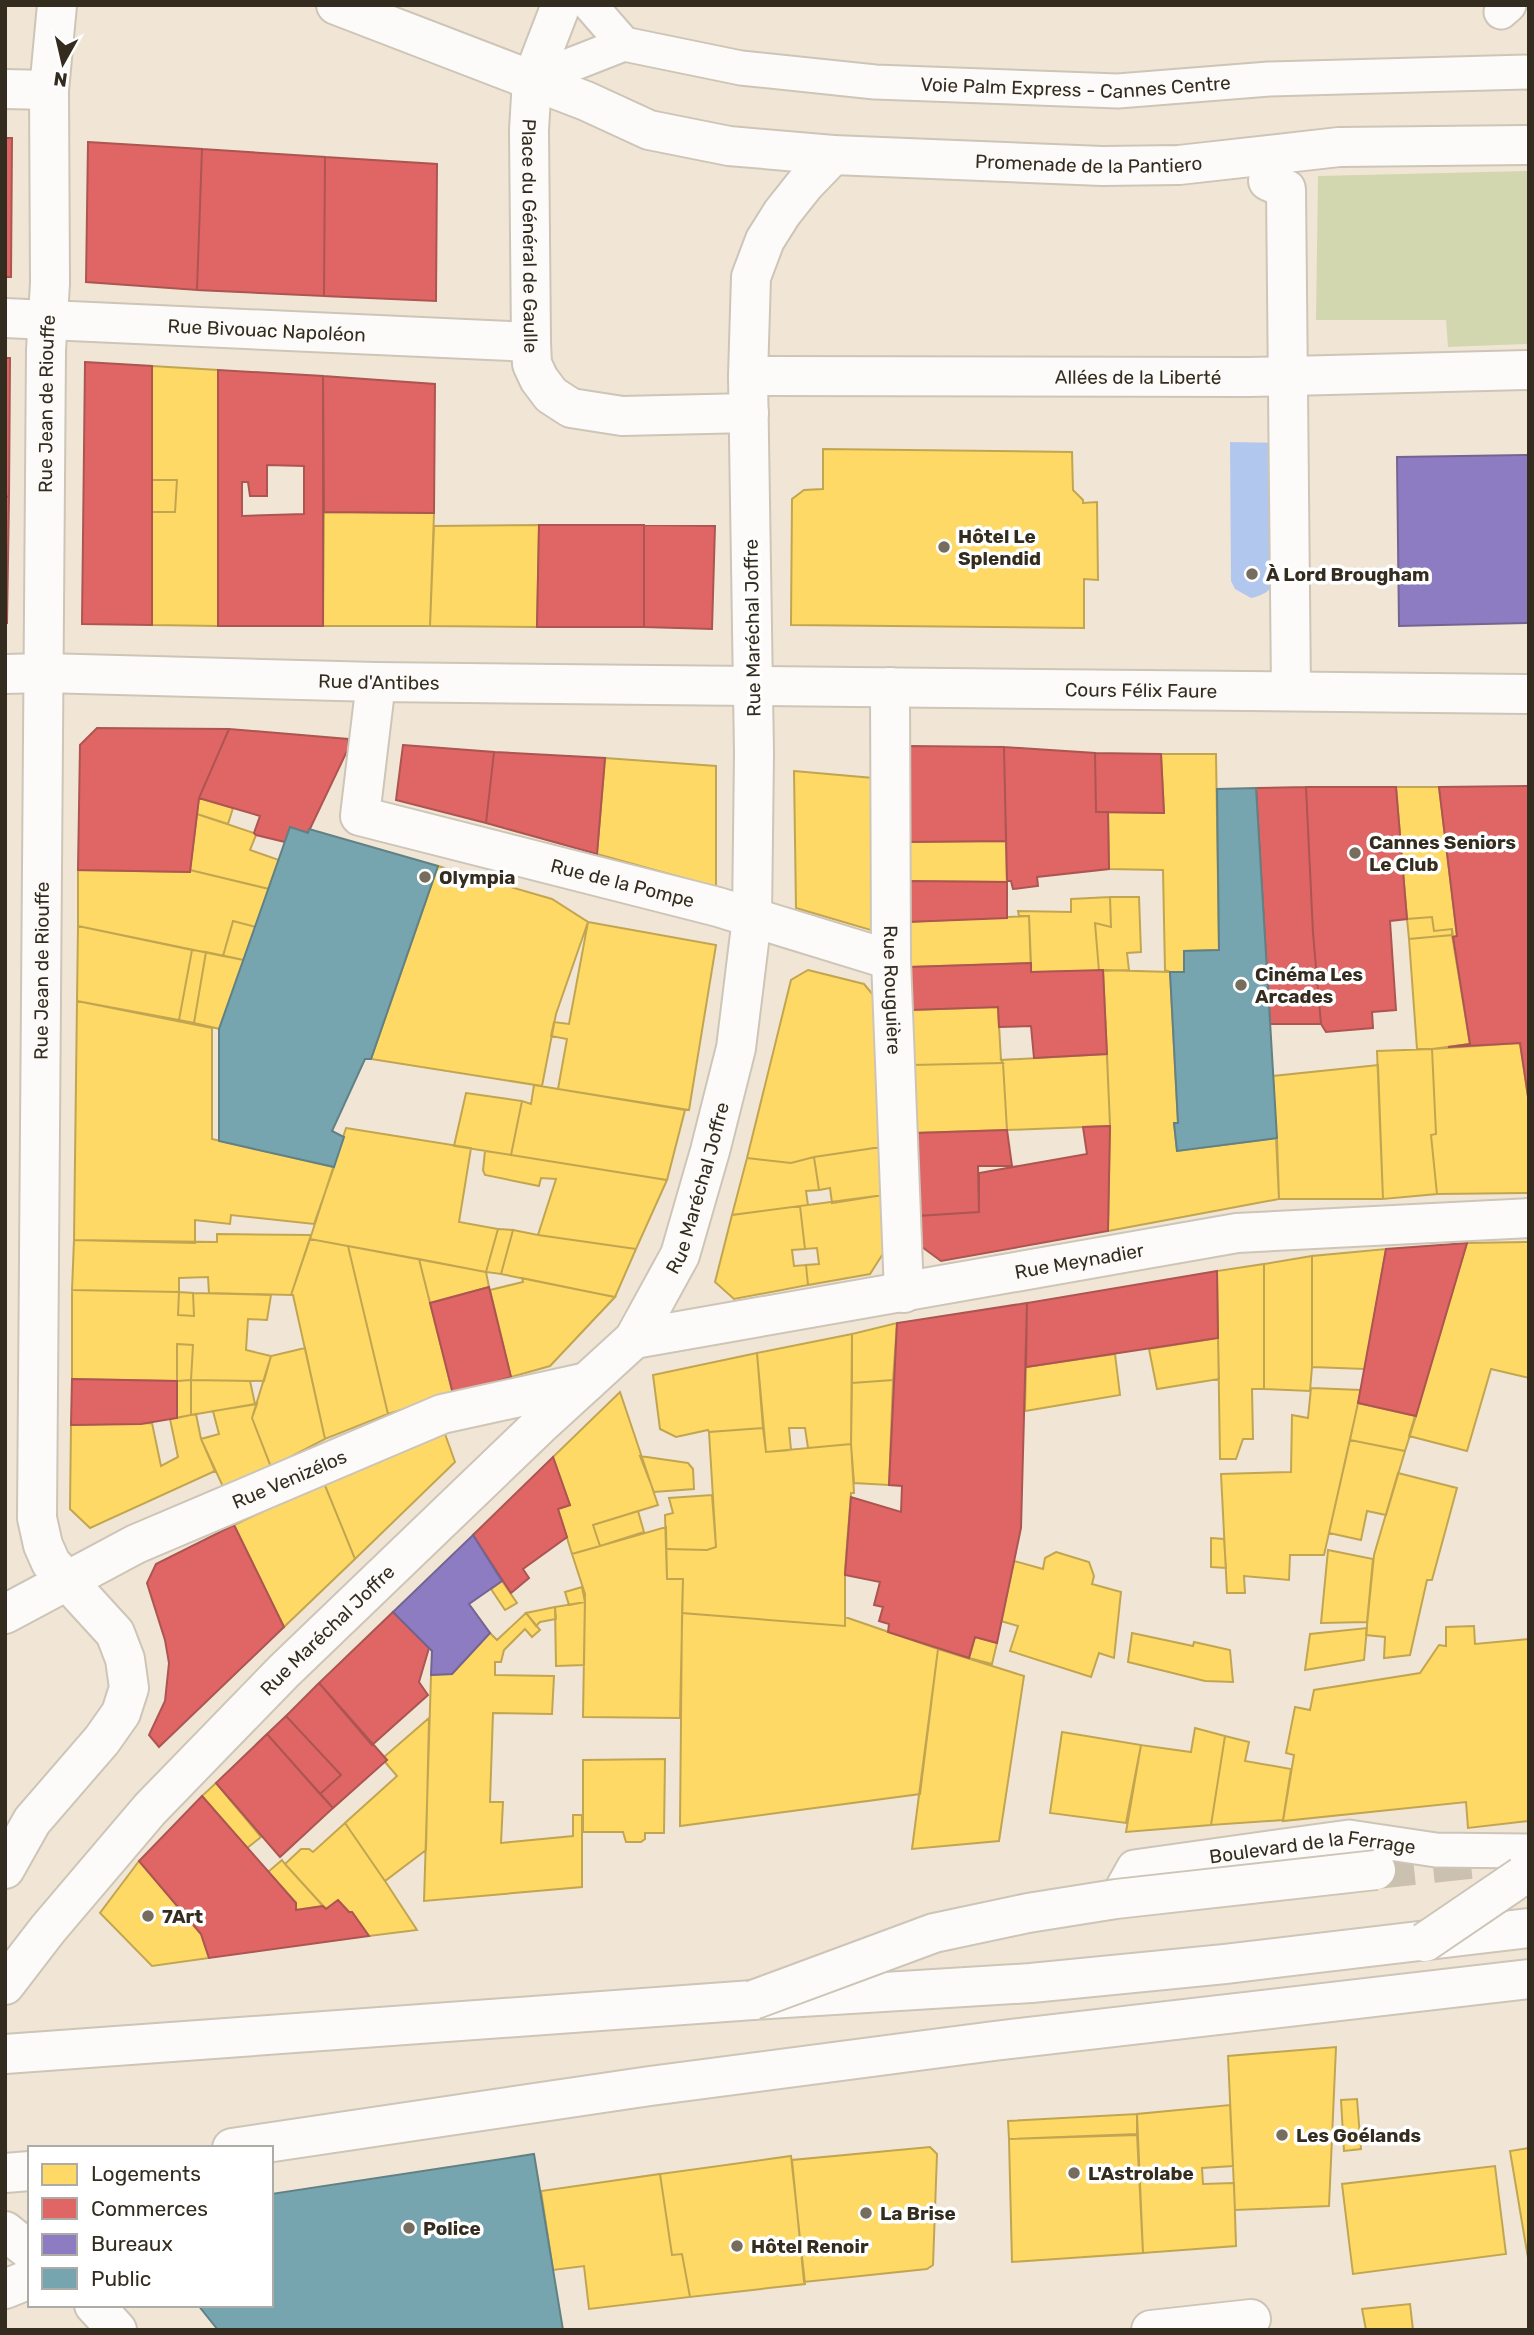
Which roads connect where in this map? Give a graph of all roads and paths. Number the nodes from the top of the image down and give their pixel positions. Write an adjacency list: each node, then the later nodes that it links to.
1 (57, 5): 9 (main road, Rue Jean de Riouffe)
2 (337, 5): 7 (main road, Promenade de la Pantiero)
3 (561, 5): 7 (main road, Place du Général de Gaulle)
4 (590, 5): 5 (lane)
5 (624, 44): 6 (lane, Voie Palm Express - Cannes Centre); 7 (lane)
6 (1529, 72)
7 (532, 80): 11 (main road, Promenade de la Pantiero); 15 (main road, Place du Général de Gaulle)
8 (5, 89): 9 (main road)
9 (49, 90): 14 (main road, Rue Jean de Riouffe)
10 (1529, 145): 11 (main road, Promenade de la Pantiero)
11 (833, 155): 17 (main road, Rue Maréchal Joffre)
12 (1268, 181): 18 (main road)
13 (5, 318): 14 (main road, Rue Bivouac Napoléon)
14 (48, 320): 15 (main road, Rue Bivouac Napoléon); 20 (main road, Rue Jean de Riouffe)
15 (531, 342): 19 (main road, Place du Général de Gaulle)
16 (1529, 370): 18 (main road, Allées de la Liberté)
17 (748, 376): 18 (main road, Allées de la Liberté); 19 (main road, Rue Maréchal Joffre)
18 (1289, 376): 25 (main road)
19 (749, 414): 23 (main road, Rue Maréchal Joffre)
20 (44, 673): 21 (main road, Rue d'Antibes); 22 (main road, Rue d'Antibes); 33 (main road, Rue Jean de Riouffe)
21 (5, 674)
22 (376, 682): 23 (main road, Rue d'Antibes); 27 (main road, Rue de la Pompe)
23 (753, 686): 24 (main road, Cours Félix Faure); 27 (main road, Rue Maréchal Joffre)
24 (890, 687): 25 (main road, Cours Félix Faure); 28 (main road, Rue Rouguière)
25 (1291, 691): 26 (main road, Cours Félix Faure)
26 (1529, 694)
27 (752, 918): 28 (main road, Rue de la Pompe); 31 (main road, Rue Maréchal Joffre)
28 (891, 960): 30 (main road, Rue Rouguière)
29 (1529, 1219): 30 (main road, Rue Meynadier)
30 (904, 1293): 31 (main road, Rue Meynadier)
31 (634, 1339): 32 (main road, Rue Maréchal Joffre)
32 (587, 1382): 33 (main road, Rue Venizélos); 42 (main road, Rue Maréchal Joffre)
33 (66, 1581): 34 (main road, Rue Venizélos); 36 (main road, Rue Jean de Riouffe)
34 (5, 1614)
35 (1526, 1866): 38 (lane, Boulevard de la Ferrage); 40 (main road, Boulevard de la Ferrage, bridge)
36 (5, 1869)
37 (1376, 1870): 38 (main road, bridge)
38 (1116, 1899): 43 (main road, bridge)
39 (1529, 1928): 40 (main road)
40 (1425, 1942): 43 (main road)
41 (1529, 1979): 45 (main road)
42 (5, 1985)
43 (753, 2000): 44 (main road)
44 (5, 2054)
45 (245, 2146)
46 (28, 2171): 47 (main road)
47 (5, 2174)
48 (22, 2252): 49 (main road)
49 (5, 2289)
50 (96, 2307): 52 (main road)
51 (1251, 2319): 53 (main road)
52 (117, 2330)
53 (1151, 2330)

